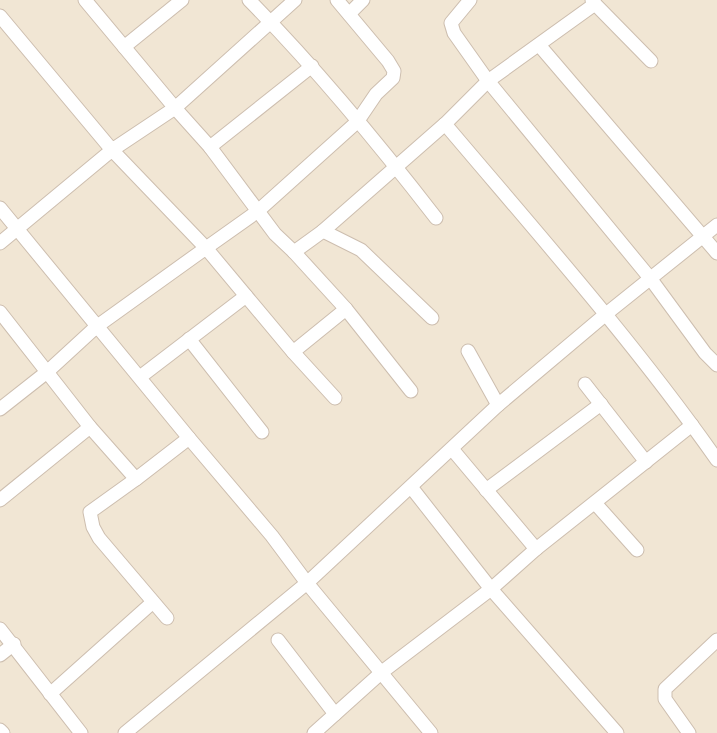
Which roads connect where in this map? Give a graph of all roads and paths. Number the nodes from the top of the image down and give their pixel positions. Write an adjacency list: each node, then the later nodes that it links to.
1 (85, 0): 13 (street)
2 (182, 0): 13 (street)
3 (249, 0): 11 (street)
4 (295, 0): 11 (street)
5 (337, 0): 9 (street)
6 (363, 0): 9 (street)
7 (470, 0): 16 (street)
8 (594, 2): 12 (street); 14 (street)
9 (350, 14): 18 (street)
10 (0, 16): 21 (street)
11 (271, 22): 15 (street); 17 (street)
12 (539, 45): 16 (street); 29 (street)
13 (124, 47): 17 (street)
14 (651, 61)
15 (312, 66): 18 (street); 20 (street)
16 (488, 81): 19 (street); 34 (street)
17 (175, 108): 20 (street); 21 (street)
18 (357, 122): 22 (street); 24 (street)
19 (445, 124): 22 (street); 38 (street)
20 (210, 147): 24 (street)
21 (112, 150): 27 (street); 31 (street)
22 (396, 167): 25 (street); 28 (street)
23 (0, 208): 27 (street)
24 (258, 210): 31 (street); 32 (street)
25 (436, 218)
26 (717, 225): 29 (street)
27 (17, 228): 30 (street); 40 (street)
28 (323, 231): 32 (street); 39 (street)
29 (703, 235): 33 (street); 34 (street)
30 (0, 243)
31 (206, 248): 35 (street); 40 (street)
32 (294, 252): 36 (street)
33 (717, 252)
34 (650, 278): 38 (street); 44 (street)
35 (246, 296): 41 (street); 43 (street)
36 (346, 309): 43 (street); 48 (street)
37 (0, 312): 45 (street)
38 (606, 314): 51 (street); 53 (street)
39 (432, 318)
40 (96, 327): 45 (street); 46 (street)
41 (189, 339): 46 (street); 55 (street)
42 (468, 351): 51 (street)
43 (293, 352): 49 (street)
44 (717, 365)
45 (47, 372): 52 (street); 54 (street)
46 (140, 377): 56 (street)
47 (585, 384): 50 (street)
48 (411, 391)
49 (335, 398)
50 (600, 404): 59 (street); 62 (street)
51 (498, 405): 57 (street)
52 (0, 409)
53 (692, 425): 58 (street); 59 (street)
54 (90, 427): 60 (street); 63 (street)
55 (262, 432)
56 (189, 438): 60 (street); 67 (street)
57 (452, 449): 61 (street); 62 (street)
58 (717, 460)
59 (646, 462): 64 (street)
60 (136, 479): 69 (street)
61 (411, 487): 67 (street); 68 (street)
62 (486, 490): 65 (street)
63 (0, 500)
64 (595, 503): 65 (street); 66 (street)
65 (536, 550): 68 (street)
66 (637, 550)
67 (307, 584): 76 (street); 82 (street)
68 (491, 589): 76 (street); 85 (street)
69 (153, 602): 70 (street); 77 (street)
70 (167, 618)
71 (0, 628): 74 (street)
72 (278, 640): 78 (street)
73 (717, 640): 86 (street)
74 (14, 644): 75 (street); 77 (street)
75 (0, 655)
76 (382, 672): 78 (street); 84 (street)
77 (50, 694): 81 (street)
78 (335, 714): 83 (street)
79 (0, 730): 80 (street)
80 (3, 733)
81 (81, 733)
82 (125, 733)
83 (314, 733)
84 (431, 733)
85 (617, 733)
86 (689, 733)

